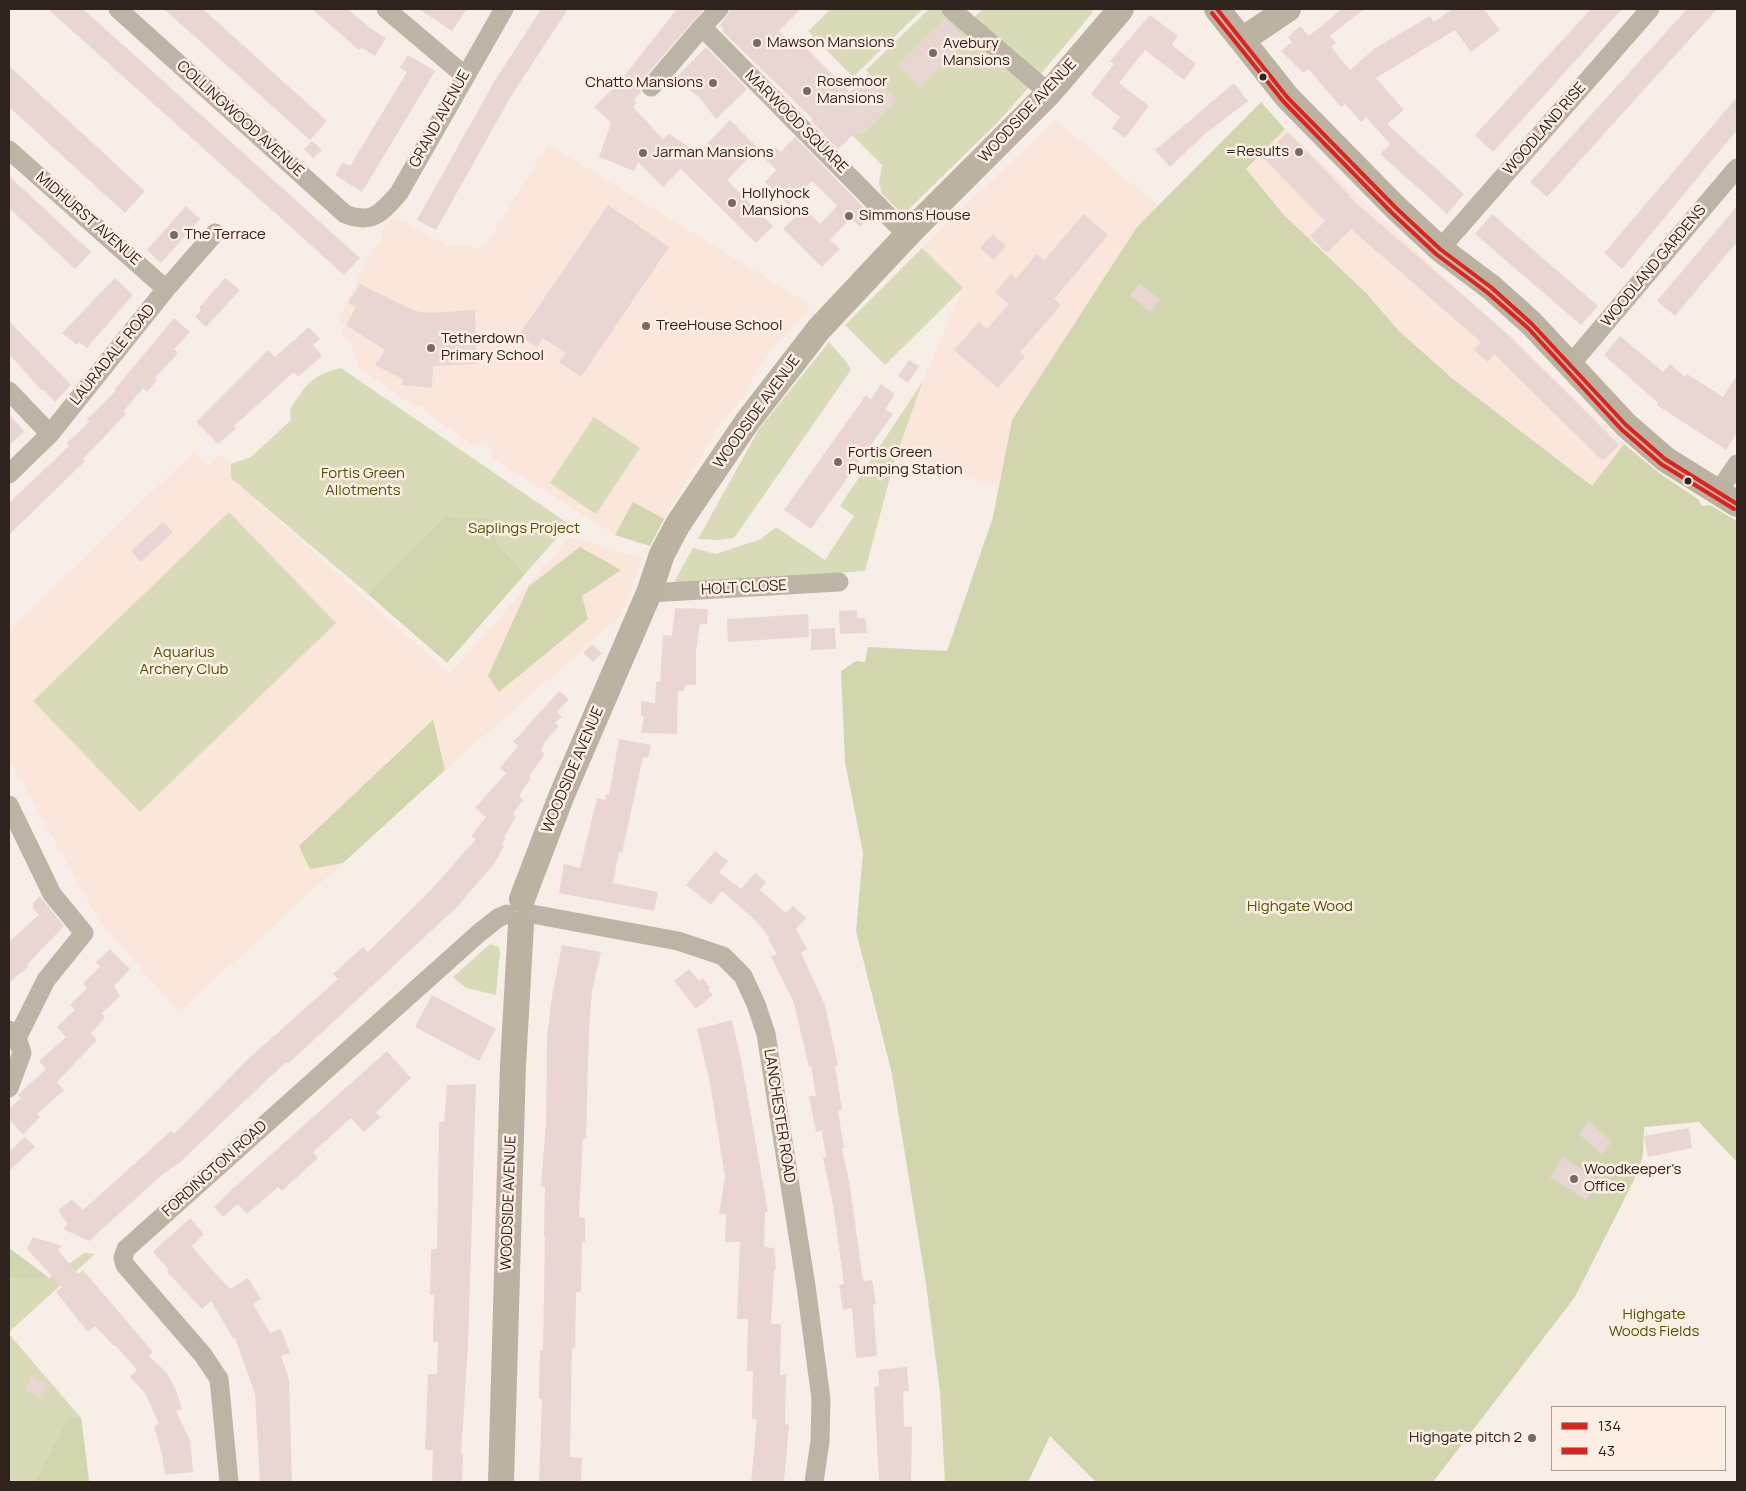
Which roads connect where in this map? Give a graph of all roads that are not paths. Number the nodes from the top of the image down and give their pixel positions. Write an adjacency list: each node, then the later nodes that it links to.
1 (118, 9): 17 (street, COLLINGWOOD AVENUE)
2 (386, 9): 12 (street)
3 (504, 9): 12 (street, GRAND AVENUE)
4 (719, 9): 10 (street)
5 (951, 9): 14 (street)
6 (1121, 9): 14 (street, WOODSIDE AVENUE)
7 (1217, 9): 11 (street)
8 (1288, 9): 11 (street)
9 (1650, 9): 20 (street, WOODLAND RISE)
10 (702, 27): 13 (street); 19 (street, MARWOOD SQUARE)
11 (1242, 40): 20 (street)
12 (464, 75): 17 (street, GRAND AVENUE)
13 (651, 87)
14 (1049, 93): 19 (street, WOODSIDE AVENUE)
15 (9, 150): 21 (street, MIDHURST AVENUE)
16 (1737, 168): 22 (street, WOODLAND GARDENS)
17 (368, 219)
18 (215, 233): 21 (street, LAURADALE ROAD)
19 (908, 235): 29 (street, WOODSIDE AVENUE)
20 (1440, 249): 22 (street)
21 (166, 289): 24 (street, LAURADALE ROAD)
22 (1570, 365): 27 (street)
23 (9, 391): 24 (street)
24 (50, 434): 26 (street, LAURADALE ROAD)
25 (1737, 464): 27 (street)
26 (9, 474)
27 (1728, 498)
28 (839, 582): 29 (street, HOLT CLOSE)
29 (649, 593): 31 (street, WOODSIDE AVENUE)
30 (9, 805): 32 (street)
31 (520, 913): 34 (street, FORDINGTON ROAD); 35 (street, WOODSIDE AVENUE); 36 (street, LANCHESTER ROAD)
32 (13, 1034): 33 (street)
33 (9, 1088)
34 (229, 1482)
35 (501, 1482)
36 (814, 1482)

